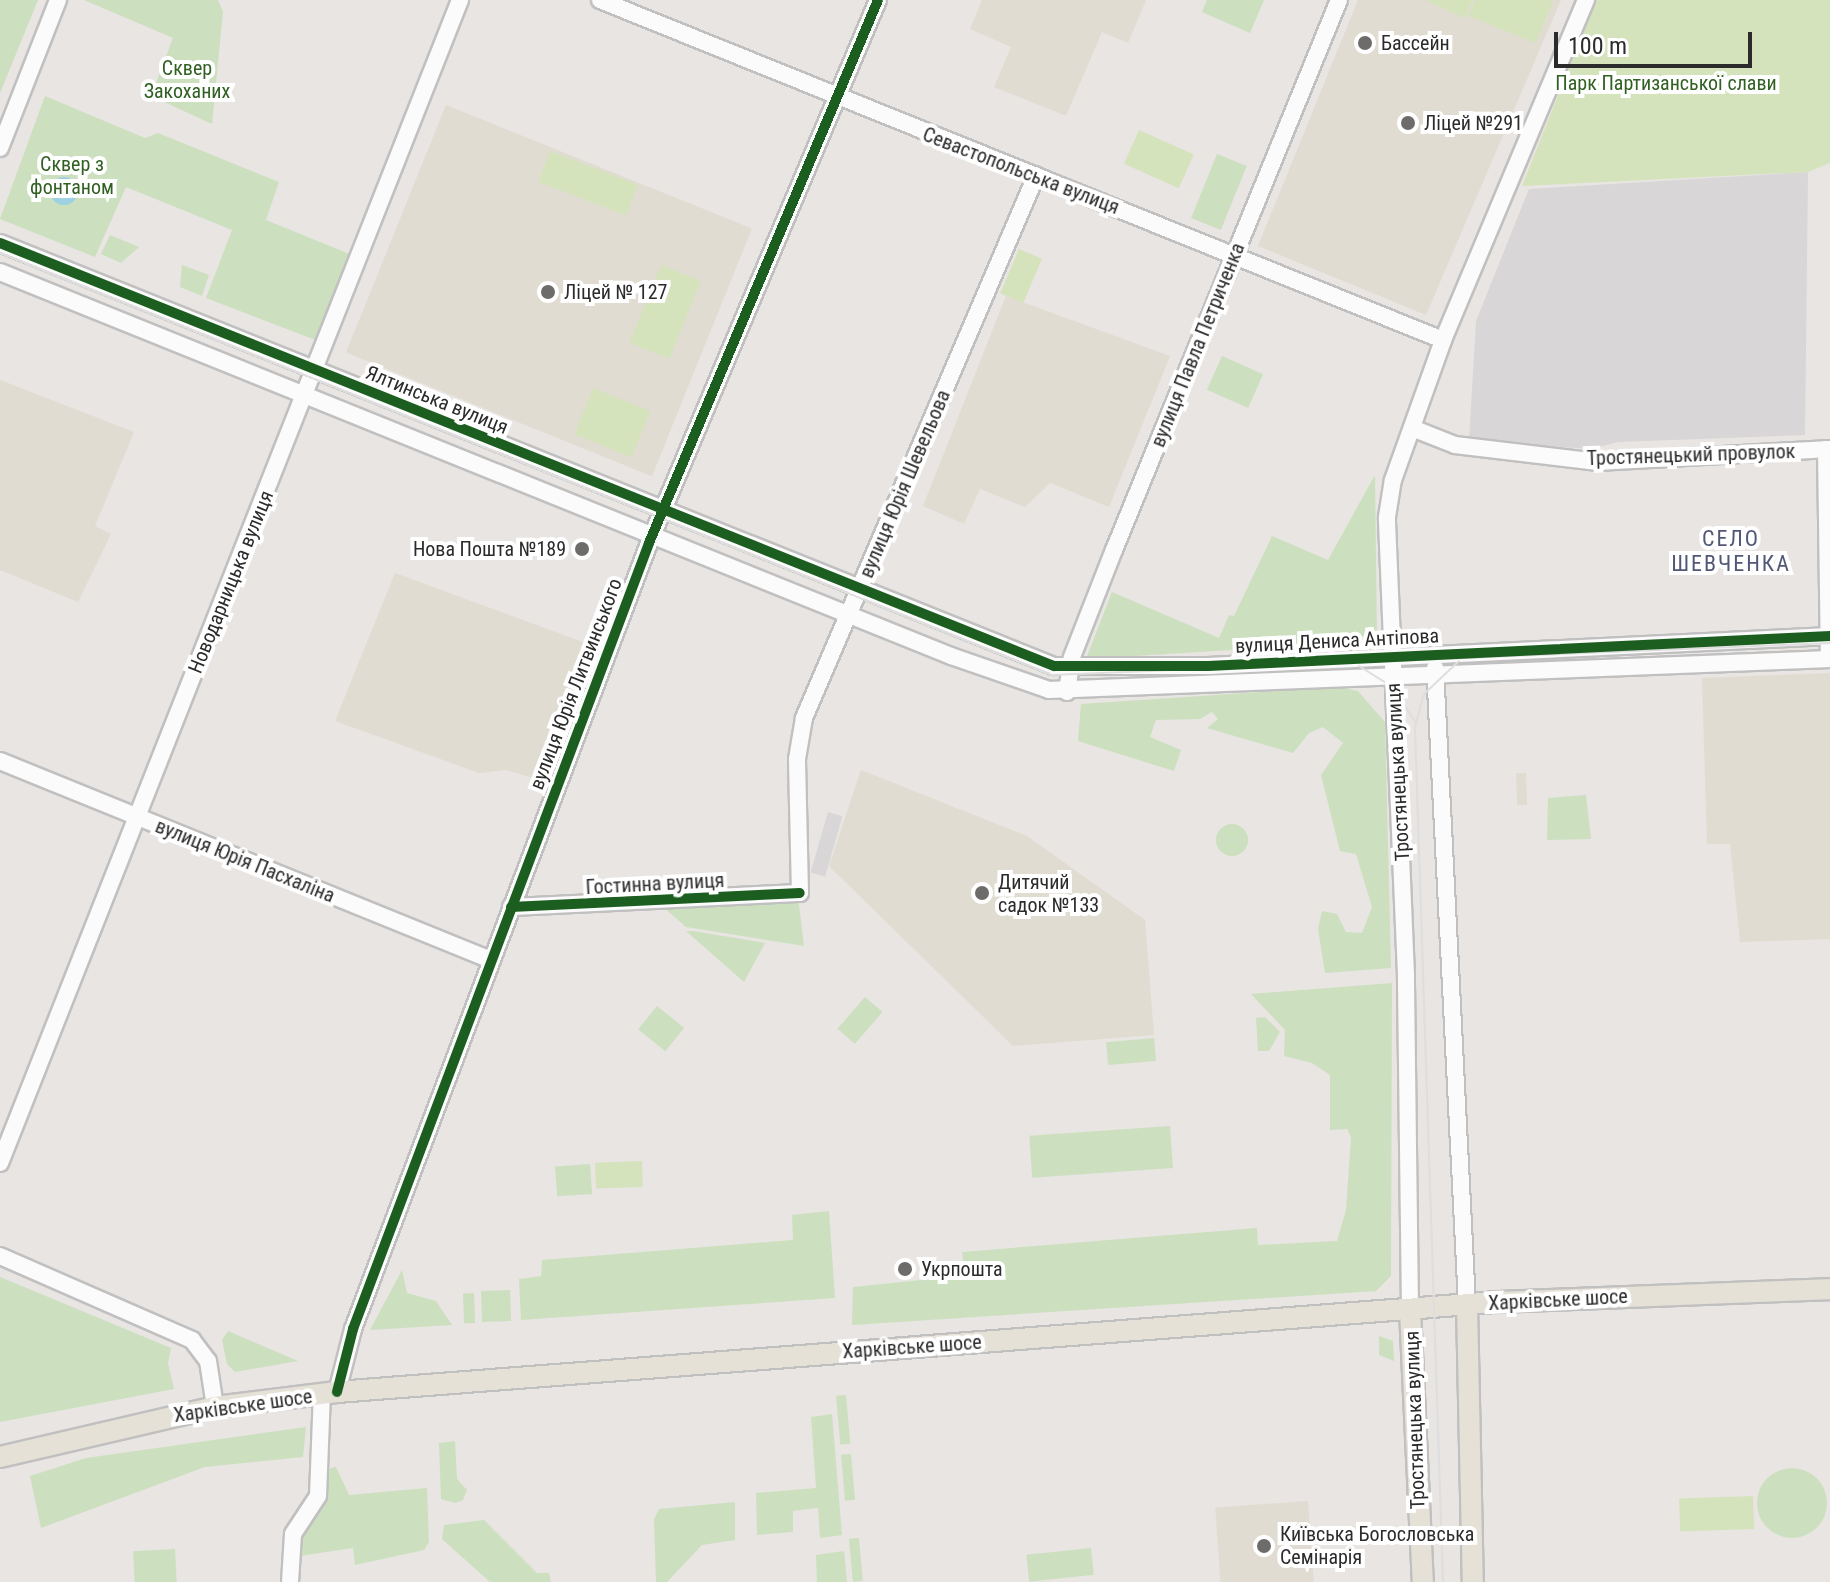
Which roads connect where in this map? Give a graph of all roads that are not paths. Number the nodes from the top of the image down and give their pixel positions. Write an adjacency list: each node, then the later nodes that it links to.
1 (58, 0): 8 (street)
2 (460, 0): 14 (street, Новодарницька вулиця)
3 (600, 0): 7 (street, Севастопольська вулиця)
4 (878, 0): 7 (street, вулиця Юрія Литвинського)
5 (1339, 0): 11 (street, вулиця Павла Петриченка)
6 (1586, 0): 13 (street, Тростянецька вулиця)
7 (840, 100): 9 (street, Севастопольська вулиця); 18 (street, вулиця Юрія Литвинського)
8 (0, 148)
9 (1036, 176): 11 (street, Севастопольська вулиця); 20 (street, вулиця Юрія Шевельова)
10 (0, 243): 14 (street, Ялтинська вулиця)
11 (1235, 255): 13 (street, Севастопольська вулиця); 26 (street, вулиця Павла Петриченка)
12 (0, 272): 15 (street)
13 (1443, 340): 16 (street, Тростянецька вулиця)
14 (315, 370): 15 (street, Новодарницька вулиця); 18 (street, Ялтинська вулиця)
15 (305, 395): 19 (street); 31 (street, Новодарницька вулиця)
16 (1412, 428): 17 (street, Тростянецький провулок); 24 (street, Тростянецька вулиця)
17 (1828, 449): 22 (street)
18 (663, 510): 19 (street, вулиця Юрія Литвинського); 20 (street, Ялтинська вулиця)
19 (653, 534): 21 (street); 33 (street, вулиця Юрія Литвинського)
20 (861, 590): 21 (street, вулиця Юрія Шевельова); 26 (street, вулиця Дениса Антіпова)
21 (850, 614): 29 (street, вулиця Дениса Антіпова); 32 (street, вулиця Юрія Шевельова)
22 (1829, 636): 23 (street, вулиця Дениса Антіпова); 25 (street)
23 (1434, 655): 24 (street, вулиця Дениса Антіпова); 27 (street, Тростянецька вулиця)
24 (1390, 657): 26 (street, вулиця Дениса Антіпова); 28 (street, Тростянецька вулиця)
25 (1829, 659): 27 (street, вулиця Дениса Антіпова)
26 (1069, 669): 29 (street, вулиця Павла Петриченка)
27 (1436, 677): 28 (street, вулиця Дениса Антіпова); 38 (street, Тростянецька вулиця)
28 (1394, 678): 29 (street, вулиця Дениса Антіпова); 39 (street, Тростянецька вулиця)
29 (1067, 692)
30 (0, 761): 31 (street, вулиця Юрія Пасхаліна)
31 (138, 817): 34 (street, вулиця Юрія Пасхаліна); 35 (street, Новодарницька вулиця)
32 (800, 893): 33 (street, Гостинна вулиця)
33 (511, 907): 34 (street, вулиця Юрія Литвинського)
34 (491, 960): 40 (street, вулиця Юрія Литвинського)
35 (0, 1163)
36 (0, 1256): 41 (street)
37 (1830, 1289): 38 (main road, Харківське шосе)
38 (1467, 1305): 39 (main road, Харківське шосе); 45 (main road, Тростянецька вулиця)
39 (1410, 1310): 40 (main road, Харківське шосе); 44 (main road, Тростянецька вулиця)
40 (330, 1393): 41 (main road, Харківське шосе); 43 (street, вулиця Юрія Литвинського)
41 (215, 1407): 42 (main road, Харківське шосе)
42 (0, 1457)
43 (290, 1582)
44 (1423, 1582)
45 (1473, 1582)

